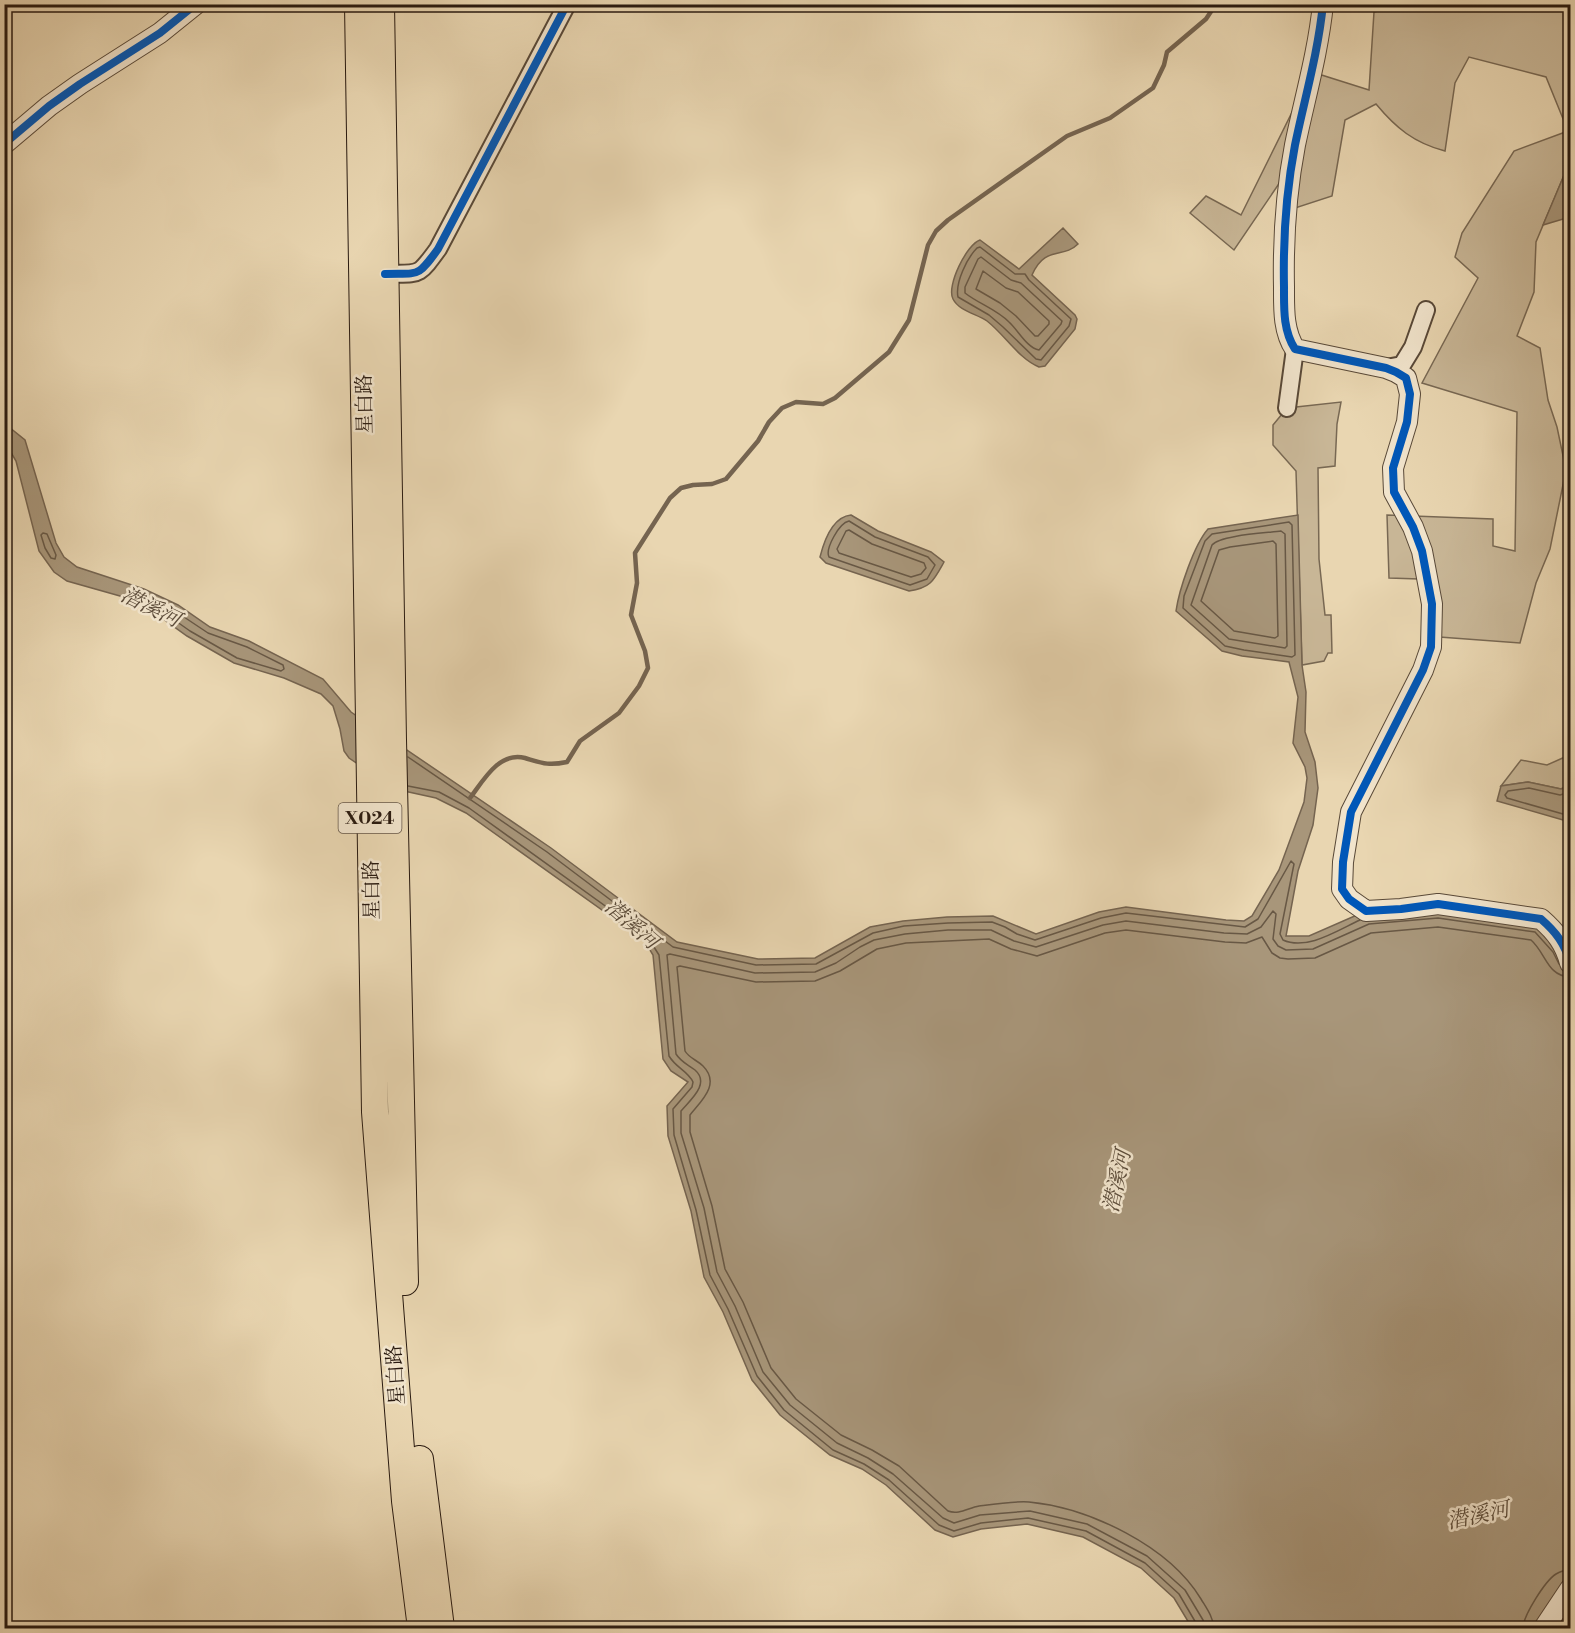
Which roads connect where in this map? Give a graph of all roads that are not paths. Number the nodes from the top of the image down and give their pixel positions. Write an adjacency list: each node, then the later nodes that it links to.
1 (196, 4): 6 (street)
2 (358, 4): 14 (main road, 星白路 / X024)
3 (381, 4): 7 (main road, 星白路 / X024)
4 (567, 4): 7 (street)
5 (1323, 4): 9 (street)
6 (4, 144)
7 (385, 274): 15 (main road, 星白路 / X024)
8 (1426, 310): 10 (street)
9 (1295, 349): 10 (street); 11 (street)
10 (1386, 368): 12 (street)
11 (1287, 408)
12 (1570, 963)
13 (1570, 1589): 16 (street)
14 (422, 1629)
15 (441, 1629)
16 (1544, 1629)

